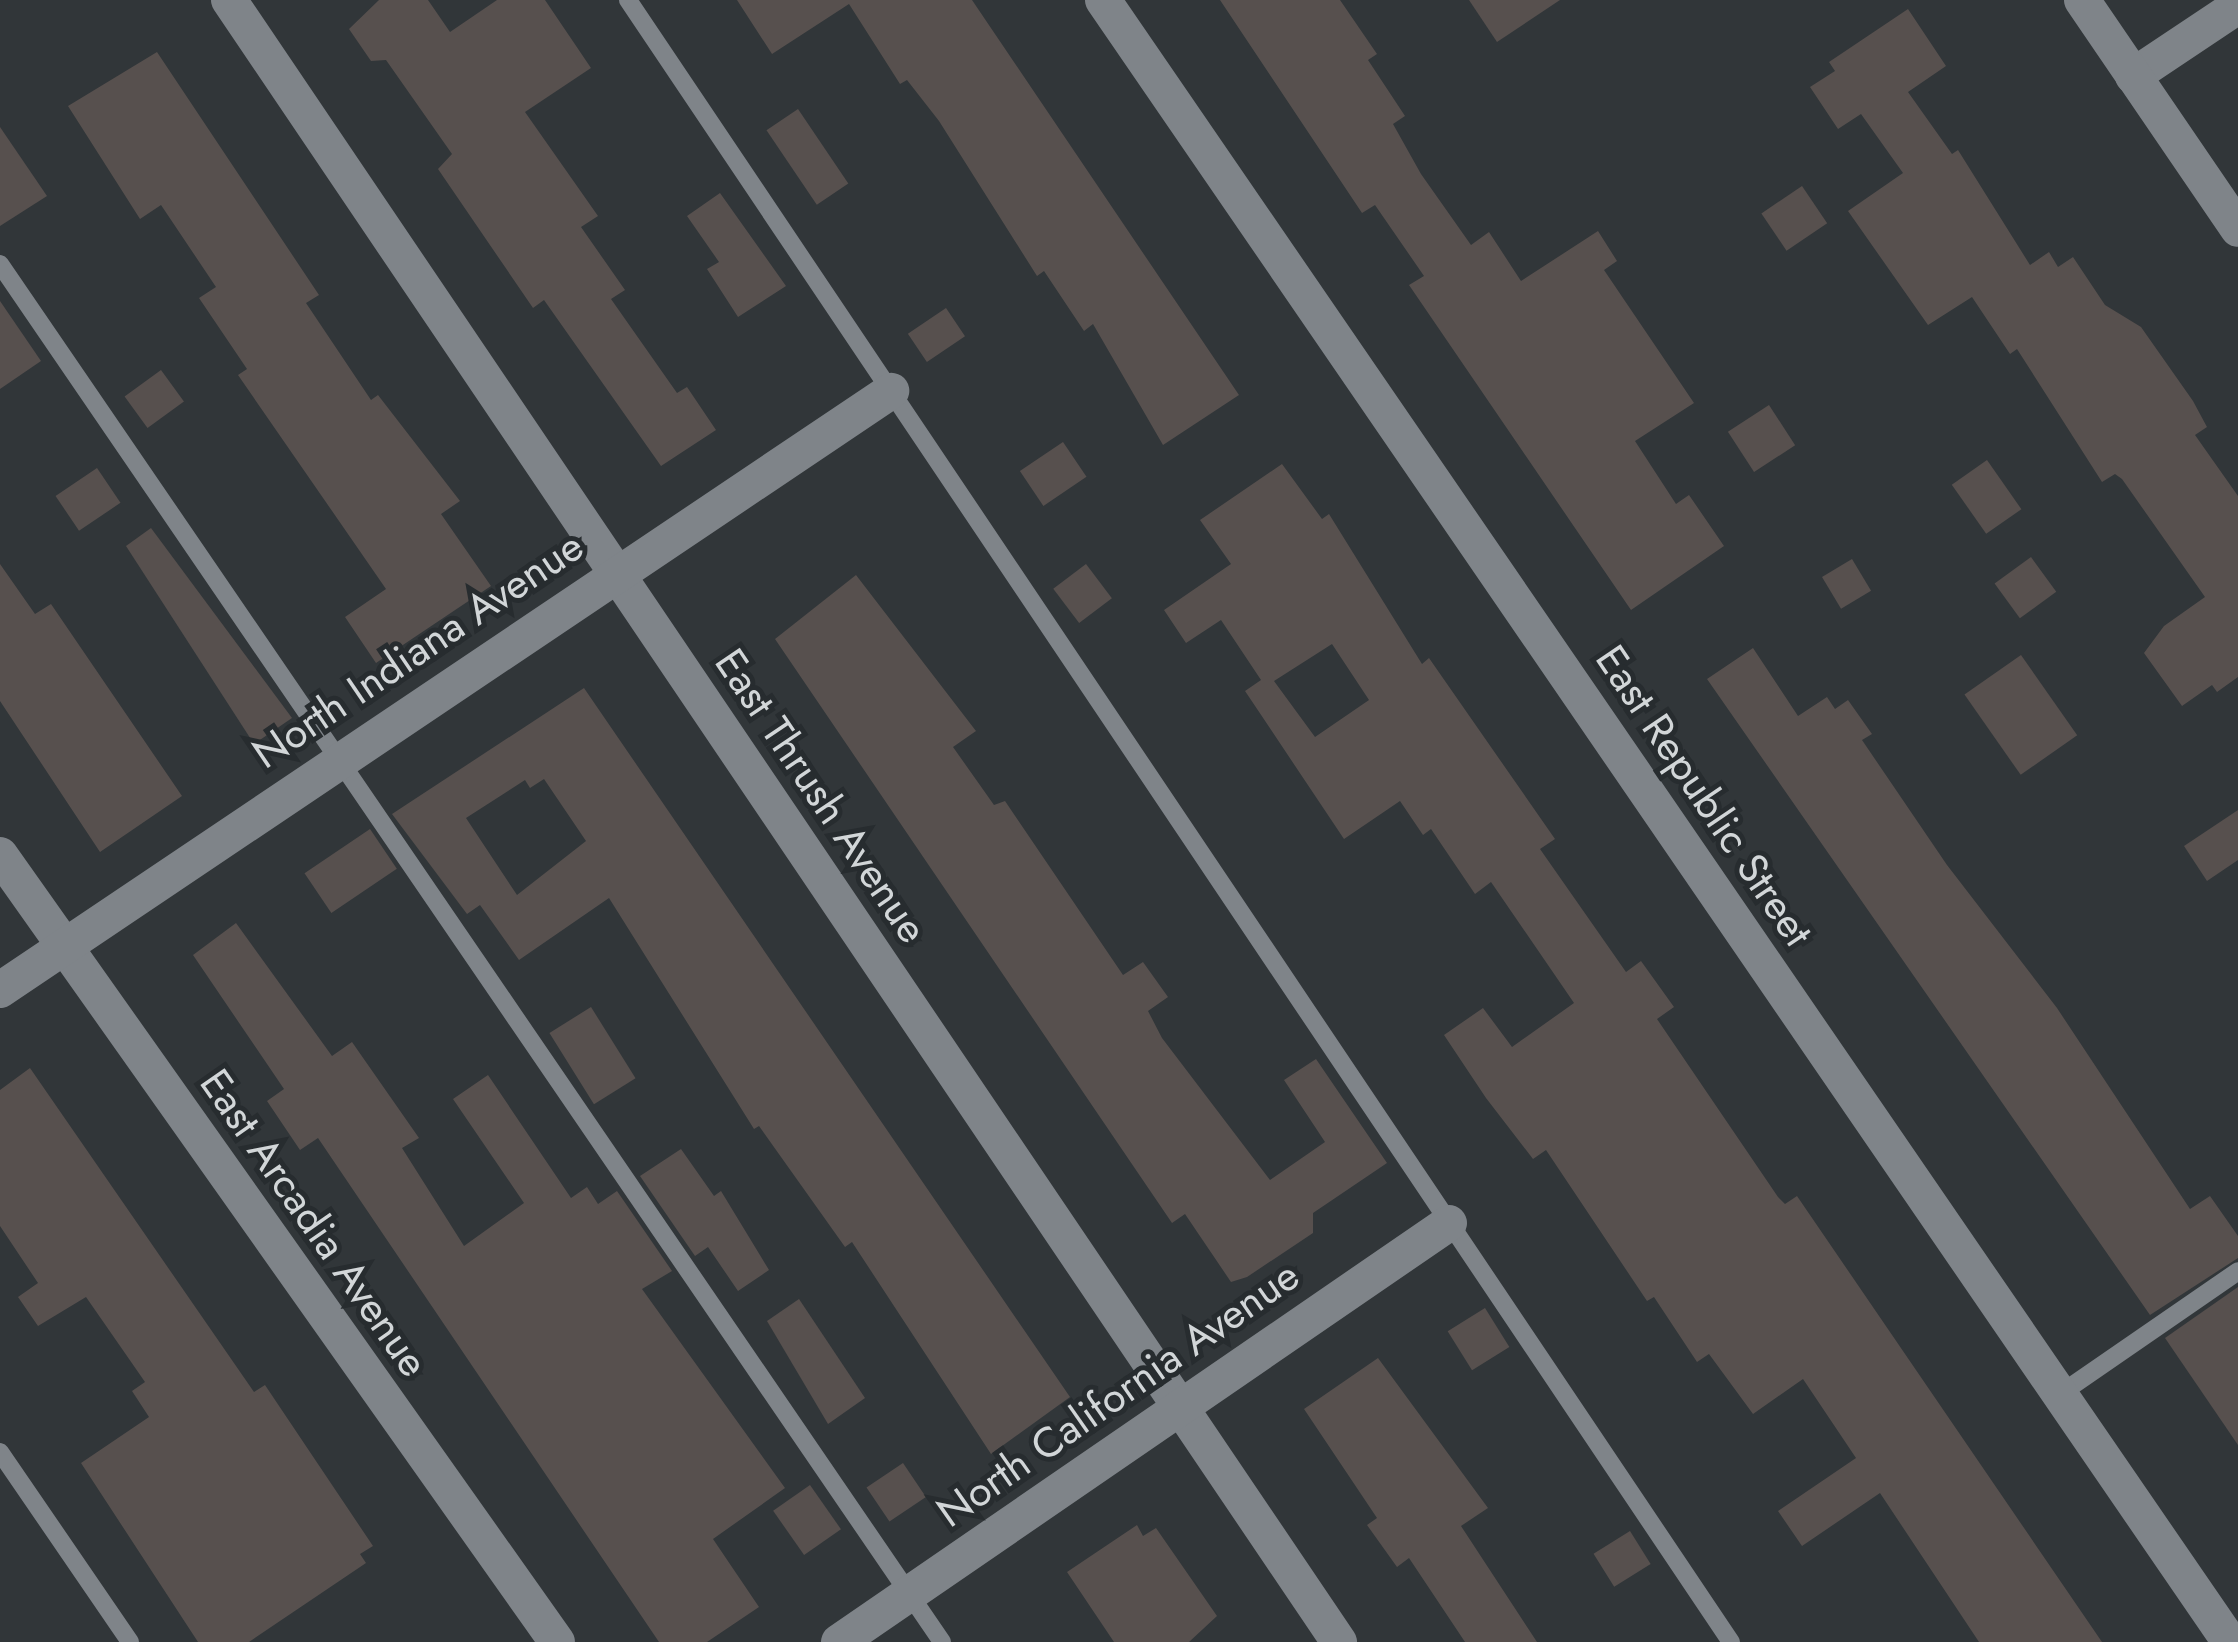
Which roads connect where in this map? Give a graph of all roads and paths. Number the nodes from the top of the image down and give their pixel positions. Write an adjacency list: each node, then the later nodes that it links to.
1 (229, 0): 10 (street, East Thrush Avenue)
2 (628, 0): 9 (lane)
3 (1103, 0): 17 (street, East Republic Street)
4 (2082, 0): 6 (street)
5 (2238, 6): 6 (street)
6 (2134, 76): 7 (street)
7 (2238, 229)
8 (0, 264): 11 (lane)
9 (891, 392): 10 (street, North Indiana Avenue); 15 (lane)
10 (616, 572): 11 (street, North Indiana Avenue); 18 (street, East Thrush Avenue)
11 (336, 760): 13 (street, North Indiana Avenue); 20 (lane)
12 (0, 855): 13 (street, East Arcadia Avenue)
13 (61, 945): 14 (street, North Indiana Avenue); 22 (street, East Arcadia Avenue)
14 (0, 990)
15 (1448, 1223): 18 (street, North California Avenue); 26 (lane)
16 (2238, 1271): 17 (lane)
17 (2060, 1394): 27 (street, East Republic Street)
18 (1177, 1406): 20 (street, North California Avenue); 25 (street, East Thrush Avenue)
19 (0, 1452): 21 (lane)
20 (909, 1593): 23 (street, North California Avenue); 24 (lane)
21 (130, 1642)
22 (557, 1642)
23 (839, 1642)
24 (942, 1642)
25 (1339, 1642)
26 (1731, 1642)
27 (2230, 1642)

